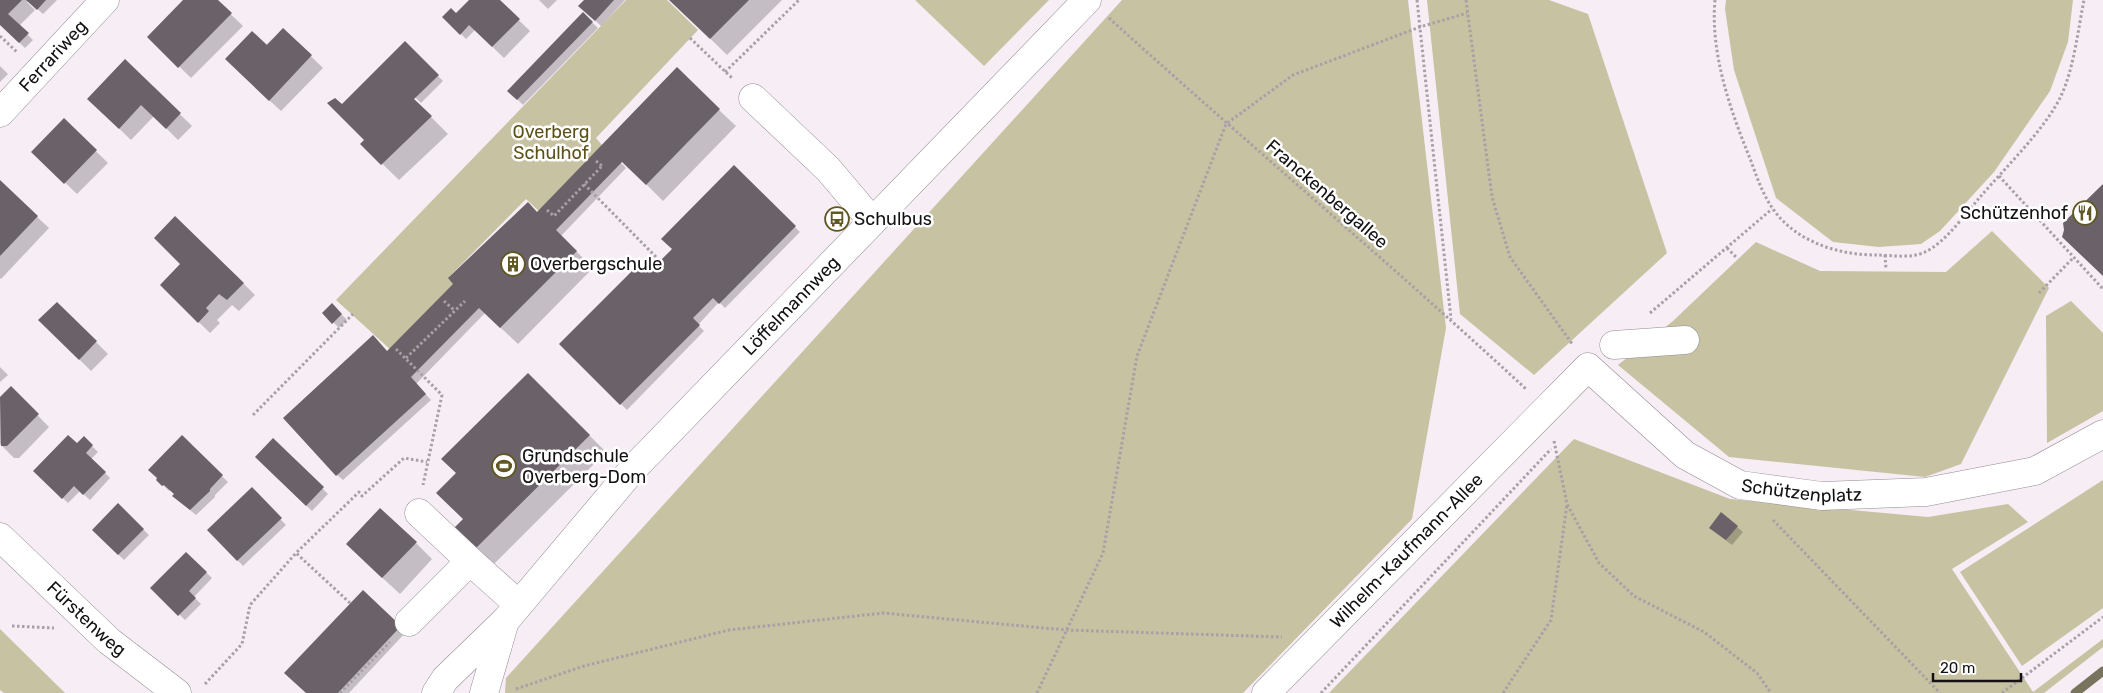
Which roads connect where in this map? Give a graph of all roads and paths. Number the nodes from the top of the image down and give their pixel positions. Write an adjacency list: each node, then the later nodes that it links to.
1 (105, 0): 13 (street, Ferrariweg)
2 (799, 0): 11 (path)
3 (1417, 0): 9 (path)
4 (1466, 0): 8 (path)
5 (1715, 0): 18 (path)
6 (2084, 0): 16 (path)
7 (1095, 6): 14 (path, Franckenbergallee); 20 (street, Löffelmannweg)
8 (1467, 14): 9 (path); 39 (path)
9 (1420, 27): 14 (path); 34 (path)
10 (690, 38): 11 (path)
11 (726, 72): 12 (path)
12 (753, 98): 20 (street)
13 (0, 114)
14 (1226, 124): 34 (path, Franckenbergallee); 55 (path)
15 (596, 161): 17 (path)
16 (1999, 176): 22 (path); 24 (path)
17 (584, 184): 19 (path); 25 (path)
18 (1772, 209): 21 (path); 22 (path)
19 (548, 210)
20 (872, 221): 52 (street, Löffelmannweg)
21 (1727, 248): 23 (path); 33 (path)
22 (1885, 255): 26 (path)
23 (1737, 258)
24 (2072, 258): 27 (path); 28 (path)
25 (660, 261)
26 (1886, 269)
27 (2103, 289)
28 (2039, 293)
29 (444, 301): 31 (path)
30 (466, 301): 31 (path)
31 (455, 311): 38 (path)
32 (353, 314): 41 (path)
33 (1648, 314)
34 (1451, 319): 40 (path, Franckenbergallee)
35 (1685, 340): 36 (street)
36 (1614, 345)
37 (396, 349): 38 (path)
38 (406, 358): 44 (path)
39 (1588, 367): 40 (street); 45 (street, Schützenplatz)
40 (1547, 408): 43 (path); 56 (street, Wilhelm-Kaufmann-Allee)
41 (254, 415)
42 (2103, 434): 45 (street, Schützenplatz)
43 (1555, 444): 46 (path); 65 (path)
44 (427, 462): 47 (path); 49 (path)
45 (1740, 485): 68 (path)
46 (1567, 504): 66 (path); 67 (path)
47 (419, 513): 50 (street)
48 (0, 538): 59 (street, Fürstenweg)
49 (296, 552): 51 (path); 57 (path)
50 (470, 561): 52 (street); 54 (street)
51 (350, 603)
52 (512, 612): 61 (street, Löffelmannweg); 62 (street, Löffelmannweg)
53 (2103, 616): 69 (path)
54 (409, 622): 60 (path)
55 (1066, 630): 56 (path); 58 (path); 63 (path)
56 (1320, 638): 64 (street, Wilhelm-Kaufmann-Allee)
57 (206, 684)
58 (514, 690)
59 (177, 693)
60 (340, 693)
61 (436, 693)
62 (484, 693)
63 (1037, 693)
64 (1266, 693)
65 (1321, 693)
66 (1503, 693)
67 (1771, 693)
68 (1940, 693)
69 (2002, 693)

